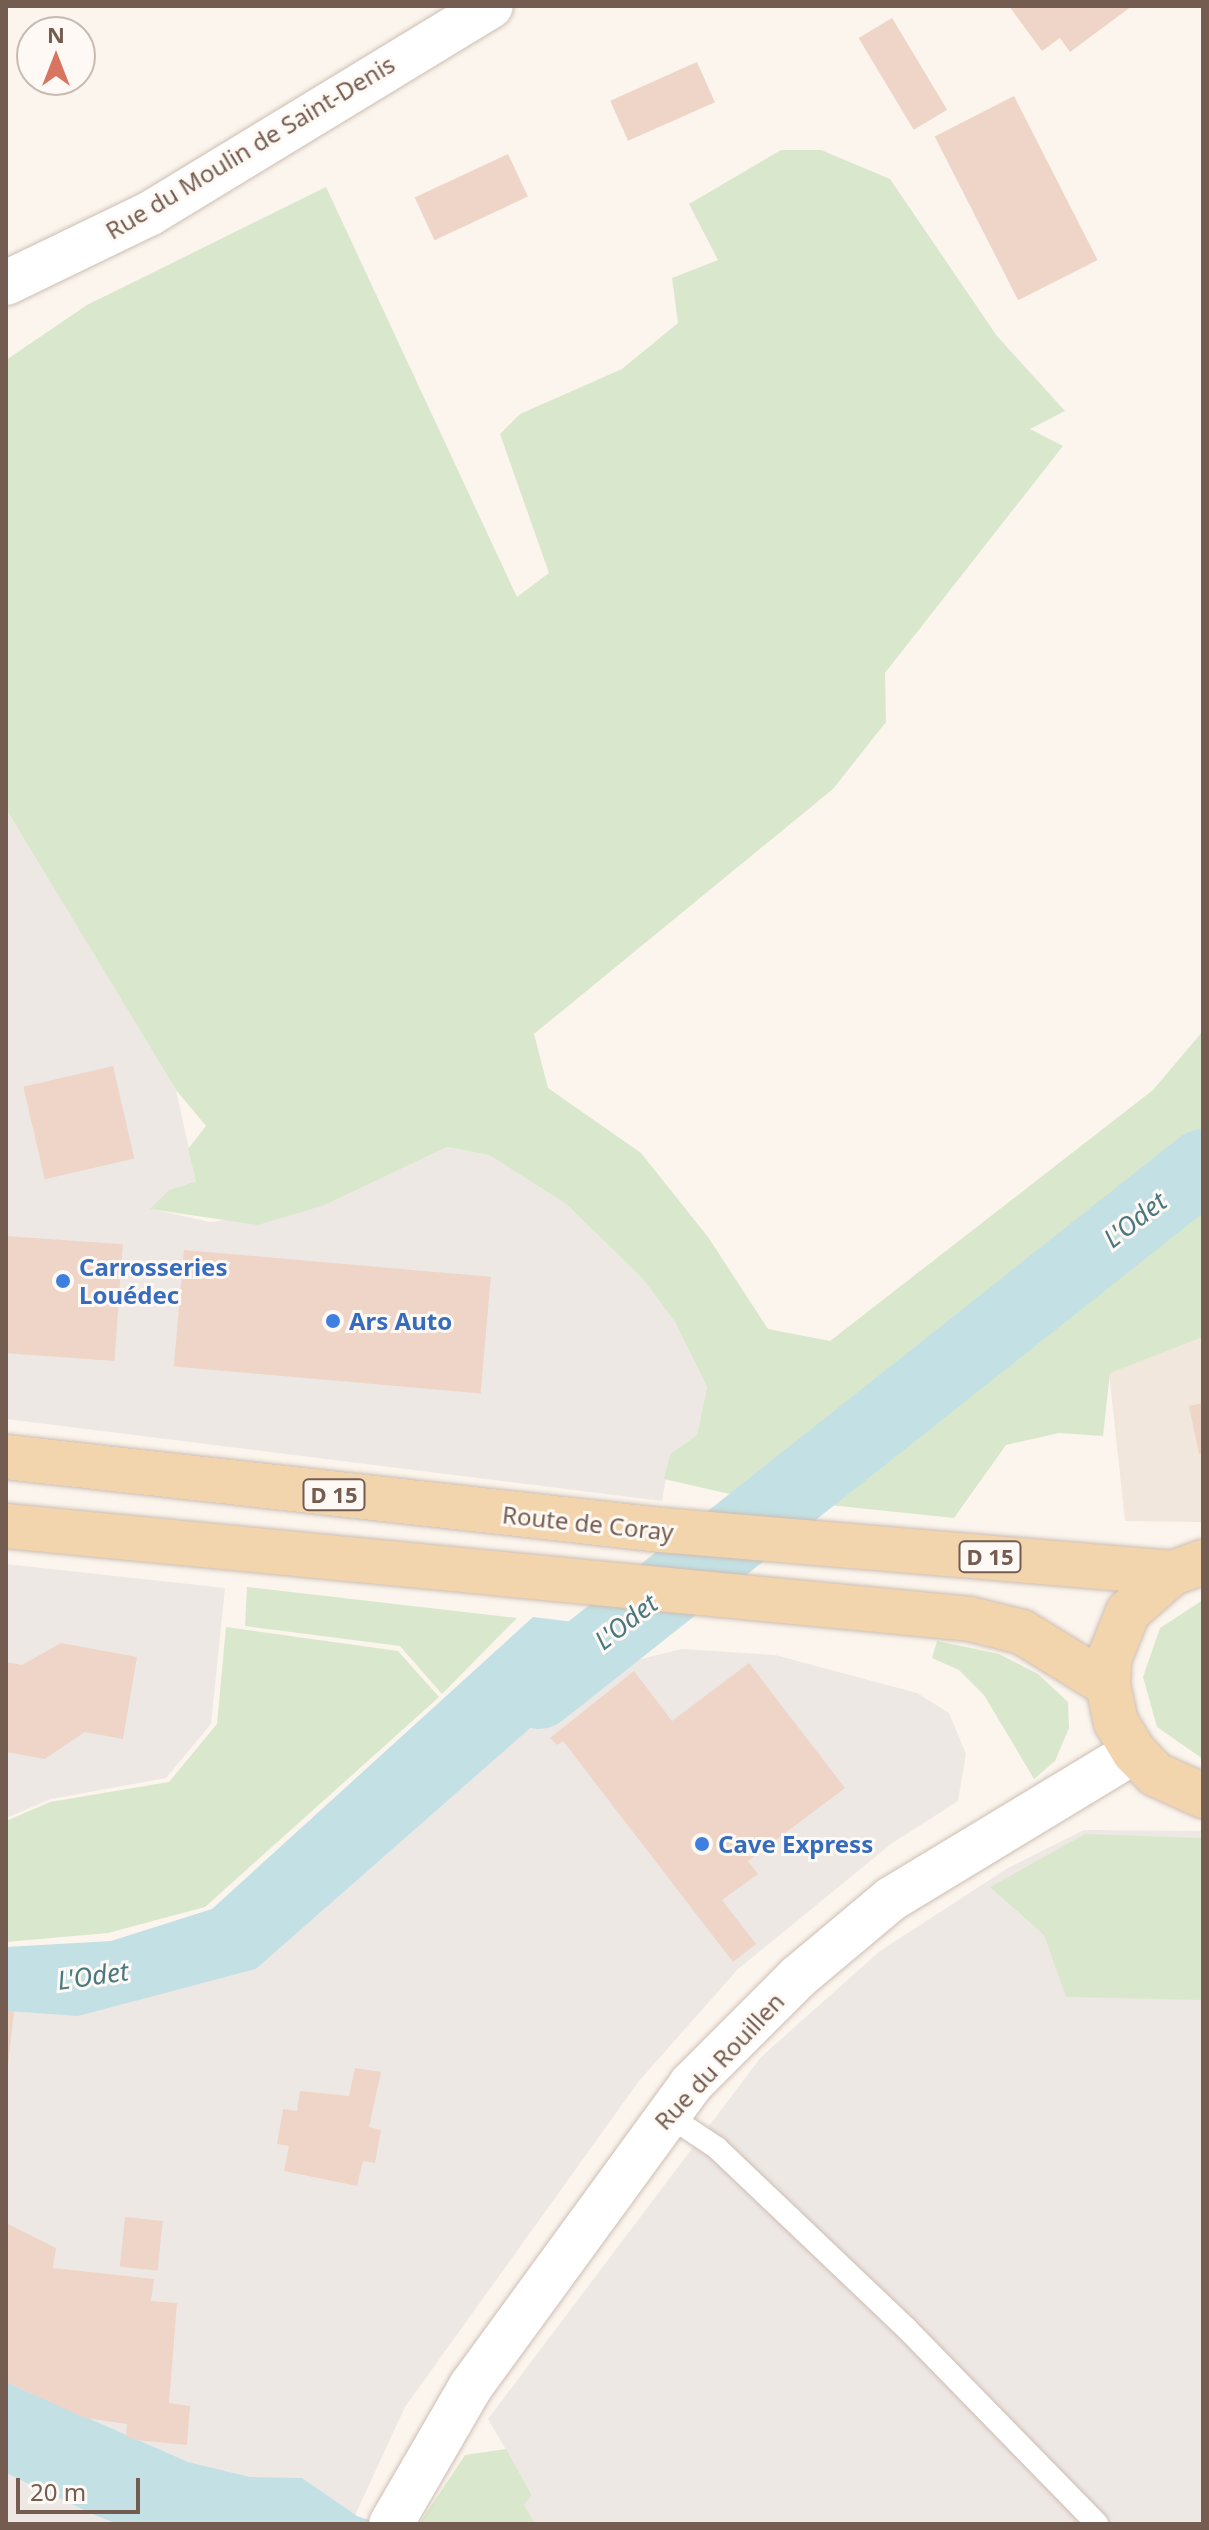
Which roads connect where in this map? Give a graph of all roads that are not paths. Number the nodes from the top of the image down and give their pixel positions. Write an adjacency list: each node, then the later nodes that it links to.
1 (491, 6): 2 (street, Rue du Moulin de Saint-Denis)
2 (6, 283)
3 (6, 1457): 5 (main road, Route de Coray / D 15)
4 (6, 1526): 6 (main road)
5 (1187, 1568): 6 (main road)
6 (1108, 1685): 7 (main road)
7 (1134, 1752): 8 (main road); 9 (street, Rue du Rouillen)
8 (1203, 1796)
9 (666, 2114): 10 (street, Rue du Rouillen); 11 (lane)
10 (392, 2522)
11 (1097, 2524)

